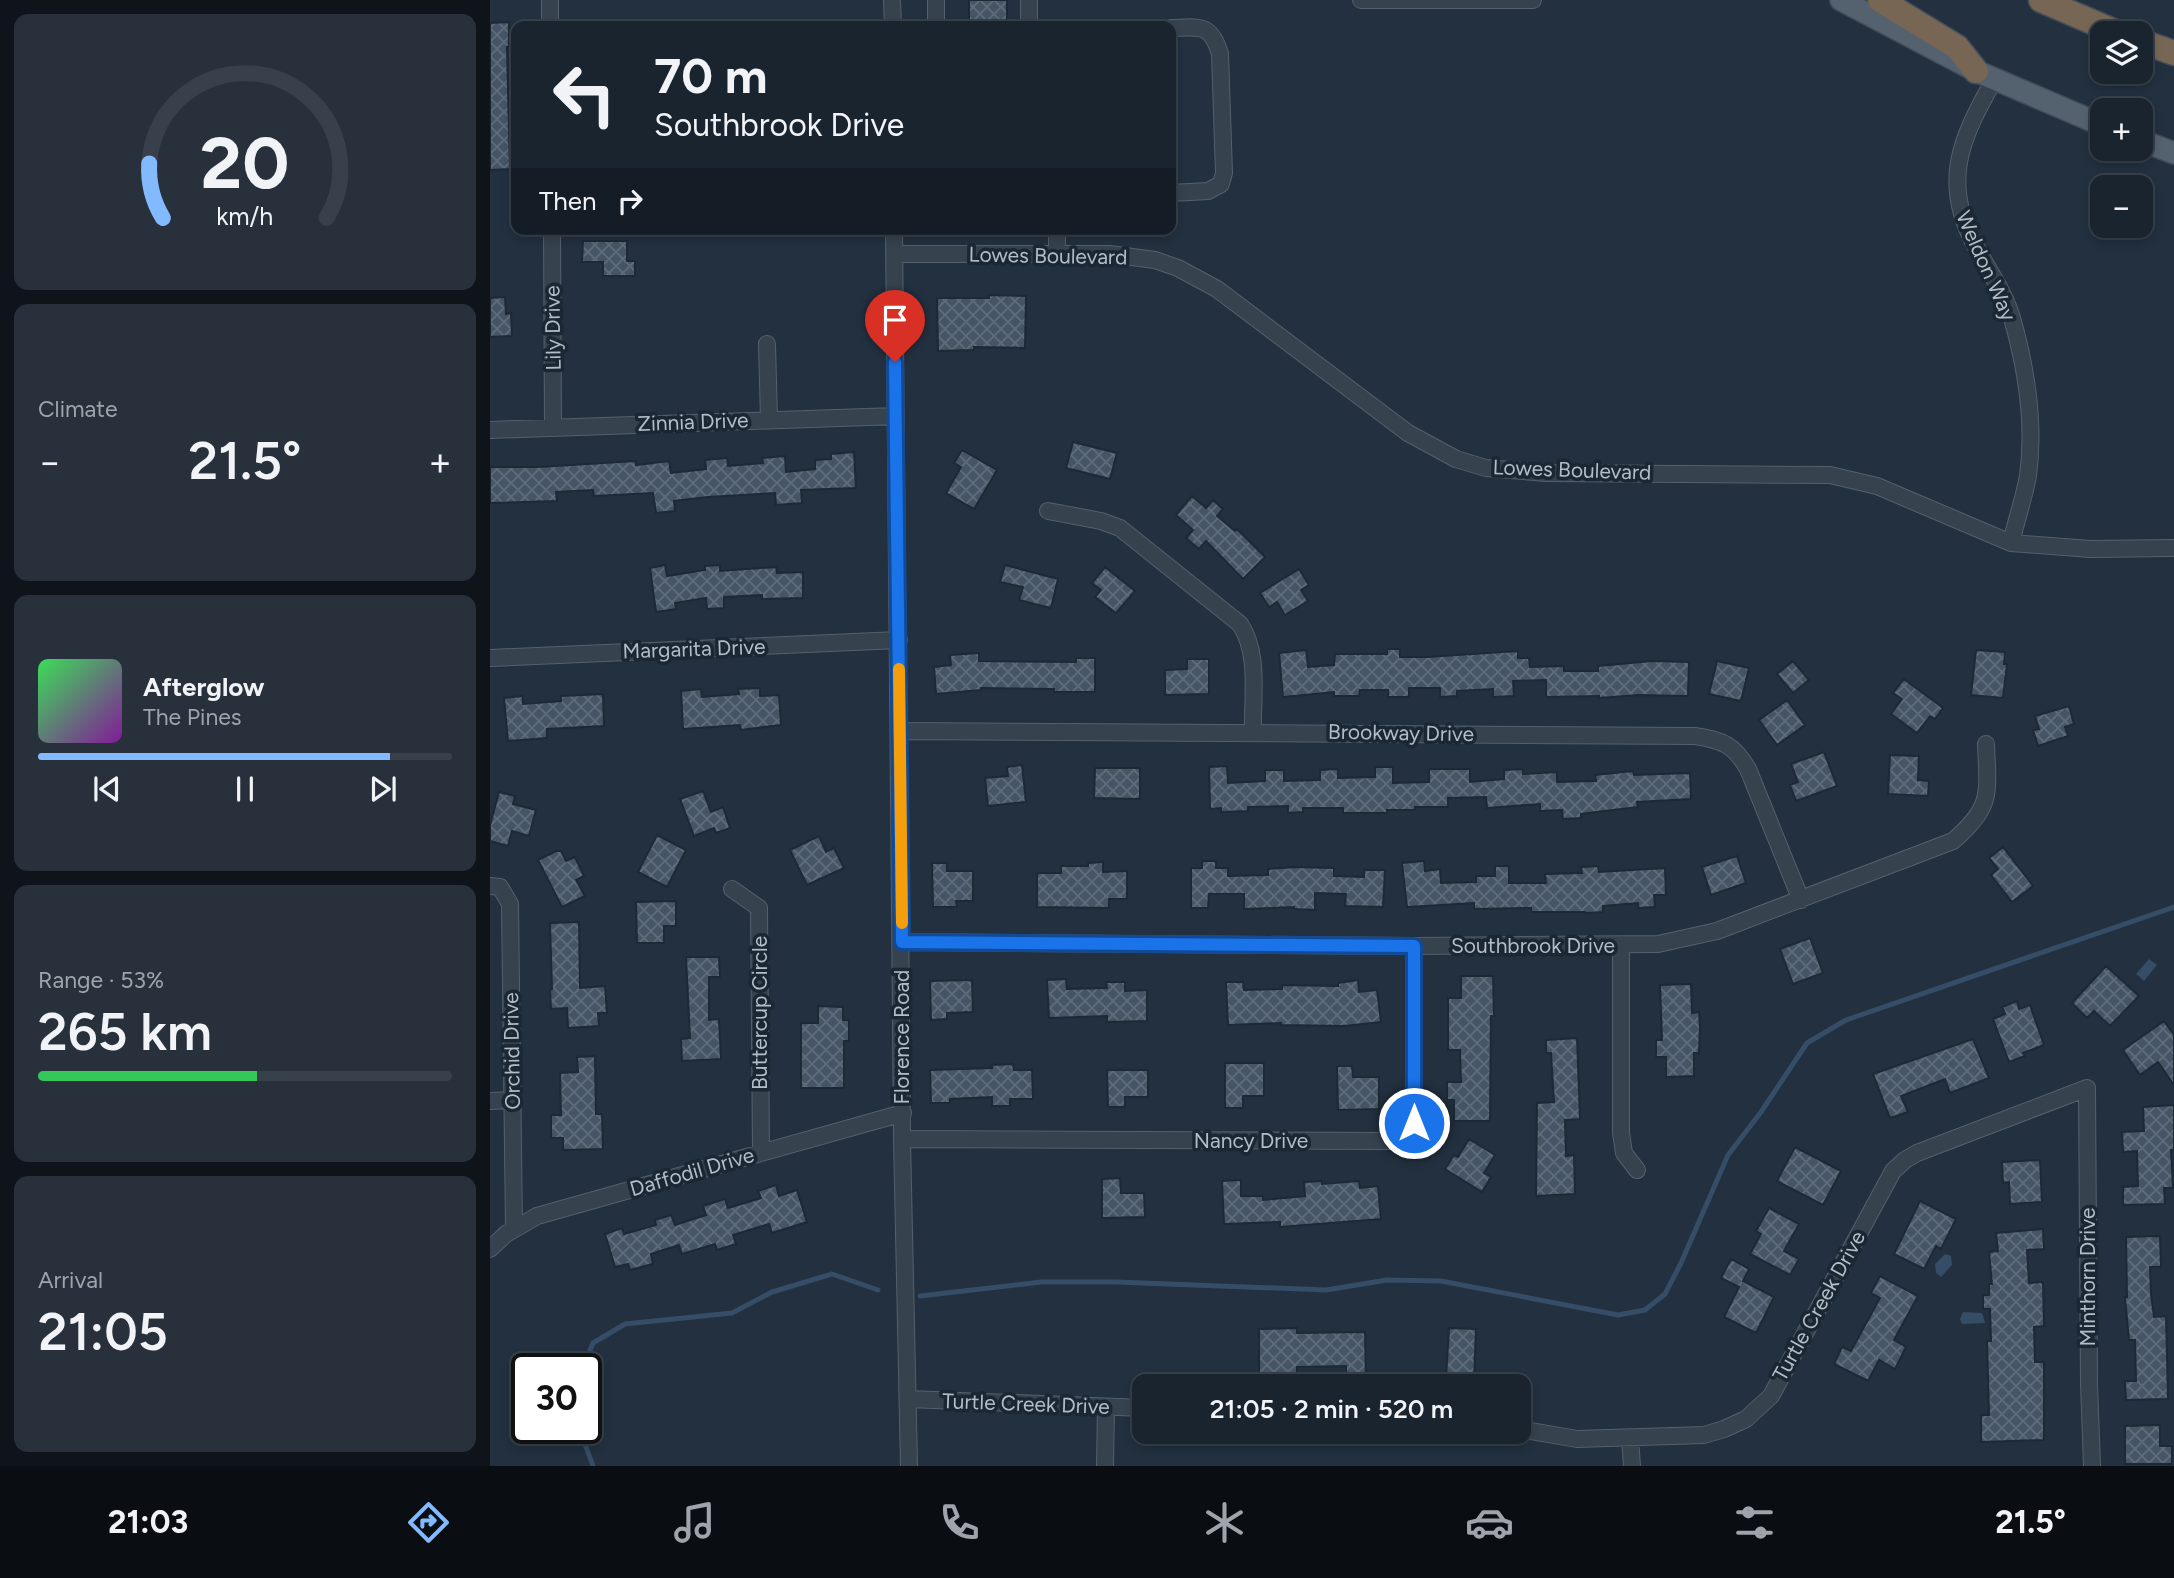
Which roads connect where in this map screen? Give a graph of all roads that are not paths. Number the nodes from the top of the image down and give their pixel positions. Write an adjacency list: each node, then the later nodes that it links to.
1 (550, 0): 10 (street)
2 (892, 0): 11 (street)
3 (936, 0): 12 (street)
4 (1028, 0): 13 (street)
5 (1361, 0): 6 (street)
6 (1533, 0)
7 (1841, 0): 18 (main road)
8 (1880, 0): 18 (highway)
9 (2041, 0): 14 (highway)
10 (550, 21)
11 (893, 21)
12 (936, 21)
13 (1029, 21)
14 (2090, 21)
15 (1176, 28): 22 (street)
16 (2153, 46): 17 (highway)
17 (2174, 53)
18 (1985, 74): 19 (main road); 34 (street, Weldon Way)
19 (2090, 120)
20 (2153, 145): 21 (main road)
21 (2174, 153)
22 (1176, 193)
23 (552, 235): 31 (street, Lily Drive)
24 (894, 235): 26 (street, Florence Road)
25 (1057, 235): 27 (street)
26 (895, 254): 27 (street, Lowes Boulevard); 29 (street, Florence Road)
27 (1057, 254): 34 (street, Lowes Boulevard)
28 (767, 344): 30 (street)
29 (896, 416): 30 (street, Zinnia Drive); 36 (street, Florence Road)
30 (769, 420): 31 (street, Zinnia Drive)
31 (554, 427): 32 (street, Zinnia Drive)
32 (490, 430)
33 (1048, 511): 39 (street)
34 (2011, 543): 35 (street, Lowes Boulevard)
35 (2174, 548)
36 (898, 640): 37 (street, Margarita Drive); 38 (street, Florence Road)
37 (490, 658)
38 (900, 731): 39 (street, Brookway Drive); 44 (street, Florence Road)
39 (1253, 732): 43 (street, Brookway Drive)
40 (1986, 744): 43 (street, Southbrook Drive)
41 (490, 886): 48 (street, Orchid Drive)
42 (732, 888): 52 (street, Buttercup Circle)
43 (1801, 900): 46 (street, Southbrook Drive)
44 (902, 942): 45 (street, Southbrook Drive); 50 (street, Florence Road)
45 (1414, 946): 46 (street, Southbrook Drive); 51 (street, Nancy Drive)
46 (1620, 946): 53 (street)
47 (2087, 1088): 60 (street, Turtle Creek Drive); 64 (street, Minthorn Drive)
48 (512, 1100): 49 (street); 54 (street, Orchid Drive)
49 (490, 1101)
50 (903, 1113): 51 (street, Florence Road); 52 (street, Daffodil Drive)
51 (902, 1139): 56 (street, Florence Road)
52 (761, 1152): 54 (street, Daffodil Drive)
53 (1637, 1170)
54 (514, 1229): 55 (street, Daffodil Drive)
55 (490, 1249)
56 (908, 1399): 57 (street, Turtle Creek Drive); 61 (street, Florence Road)
57 (1106, 1407): 58 (street, Turtle Creek Drive); 62 (street)
58 (1132, 1408)
59 (1531, 1431): 60 (street, Turtle Creek Drive)
60 (1630, 1438): 63 (street)
61 (909, 1466)
62 (1105, 1466)
63 (1632, 1466)
64 (2092, 1466)

